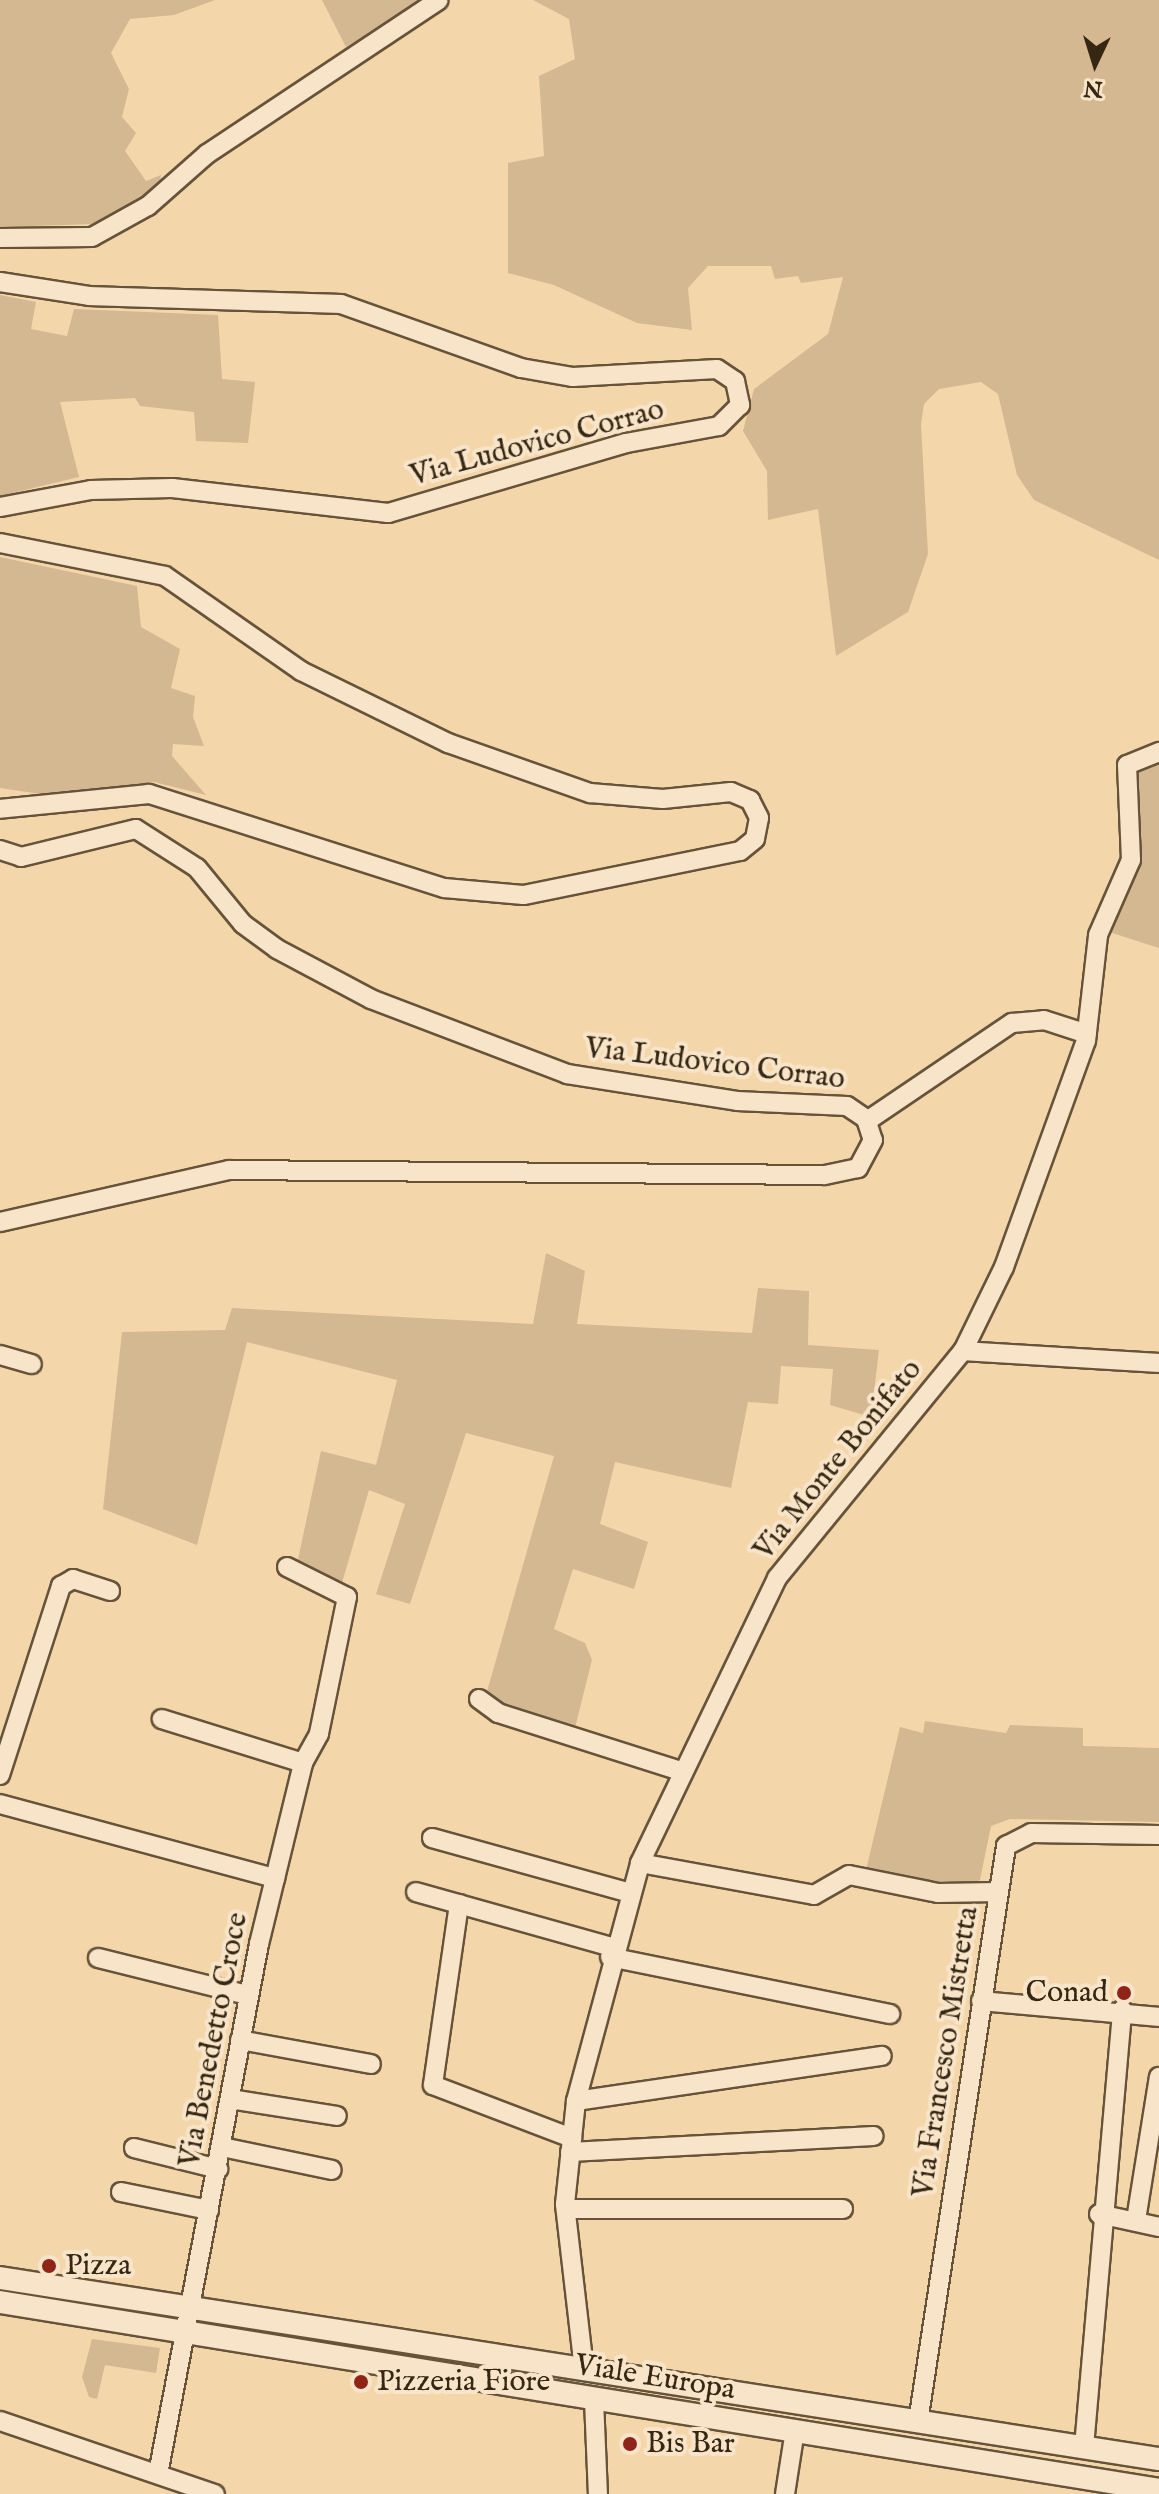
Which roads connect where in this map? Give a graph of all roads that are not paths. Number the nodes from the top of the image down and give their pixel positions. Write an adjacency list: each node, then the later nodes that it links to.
1 (439, 0): 2 (street)
2 (0, 238)
3 (0, 282): 4 (street, Via Ludovico Corrao)
4 (0, 507)
5 (0, 543): 7 (street)
6 (1159, 752): 9 (street, Via Monte Bonifato)
7 (0, 809)
8 (0, 850): 10 (street, Via Ludovico Corrao)
9 (1087, 1034): 10 (street); 12 (street, Via Monte Bonifato)
10 (867, 1121): 11 (street, Via Ludovico Corrao)
11 (0, 1222)
12 (963, 1351): 14 (street); 21 (street, Via Monte Bonifato)
13 (0, 1355): 15 (street)
14 (1159, 1363)
15 (32, 1364)
16 (287, 1567): 20 (street, Via Benedetto Croce)
17 (110, 1591): 22 (street)
18 (479, 1699): 21 (street)
19 (162, 1719): 20 (street)
20 (303, 1763): 27 (street, Via Benedetto Croce)
21 (681, 1771): 26 (street, Via Monte Bonifato)
22 (0, 1775)
23 (0, 1804): 27 (street)
24 (1159, 1835): 29 (street, Via Francesco Mistretta)
25 (432, 1838): 30 (street)
26 (640, 1863): 29 (street); 30 (street, Via Monte Bonifato)
27 (275, 1878): 34 (street, Via Benedetto Croce)
28 (416, 1892): 31 (street)
29 (998, 1892): 35 (street, Via Francesco Mistretta)
30 (630, 1893): 32 (street, Via Monte Bonifato)
31 (459, 1904): 32 (street); 47 (street)
32 (611, 1952): 37 (street); 44 (street, Via Monte Bonifato)
33 (98, 1958): 34 (street)
34 (248, 1995): 39 (street, Via Benedetto Croce)
35 (981, 2001): 36 (street); 66 (street, Via Francesco Mistretta)
36 (1122, 2010): 38 (street); 56 (street)
37 (890, 2014)
38 (1159, 2017)
39 (240, 2040): 41 (street); 43 (street, Via Benedetto Croce)
40 (882, 2056): 44 (street)
41 (371, 2064)
42 (1159, 2077): 57 (street)
43 (230, 2099): 45 (street); 48 (street, Via Benedetto Croce)
44 (576, 2101): 47 (street, Via Monte Bonifato)
45 (337, 2116)
46 (874, 2136): 47 (street)
47 (571, 2145): 53 (street, Via Monte Bonifato)
48 (222, 2147): 50 (street, Via Benedetto Croce); 51 (street)
49 (134, 2148): 50 (street)
50 (218, 2169): 55 (street, Via Benedetto Croce)
51 (332, 2170)
52 (121, 2192): 55 (street)
53 (566, 2209): 54 (street); 63 (street, Via Monte Bonifato)
54 (843, 2209)
55 (209, 2210): 61 (street, Via Benedetto Croce)
56 (1099, 2214): 57 (street); 68 (street)
57 (1136, 2220): 58 (street)
58 (1159, 2227)
59 (0, 2278): 61 (street, Viale Europa)
60 (0, 2302): 62 (street, Viale Europa)
61 (190, 2309): 62 (street, Via Benedetto Croce); 63 (street, Viale Europa)
62 (185, 2334): 64 (street, Viale Europa); 70 (street, Via Benedetto Croce)
63 (584, 2369): 66 (street, Viale Europa)
64 (594, 2400): 67 (street, Viale Europa); 73 (street)
65 (0, 2421): 70 (street)
66 (918, 2422): 68 (street, Viale Europa)
67 (795, 2430): 71 (street, Viale Europa); 74 (street)
68 (1084, 2447): 69 (street, Viale Europa)
69 (1159, 2459)
70 (158, 2474): 72 (street)
71 (1159, 2490)
72 (215, 2494)
73 (598, 2494)
74 (785, 2494)

